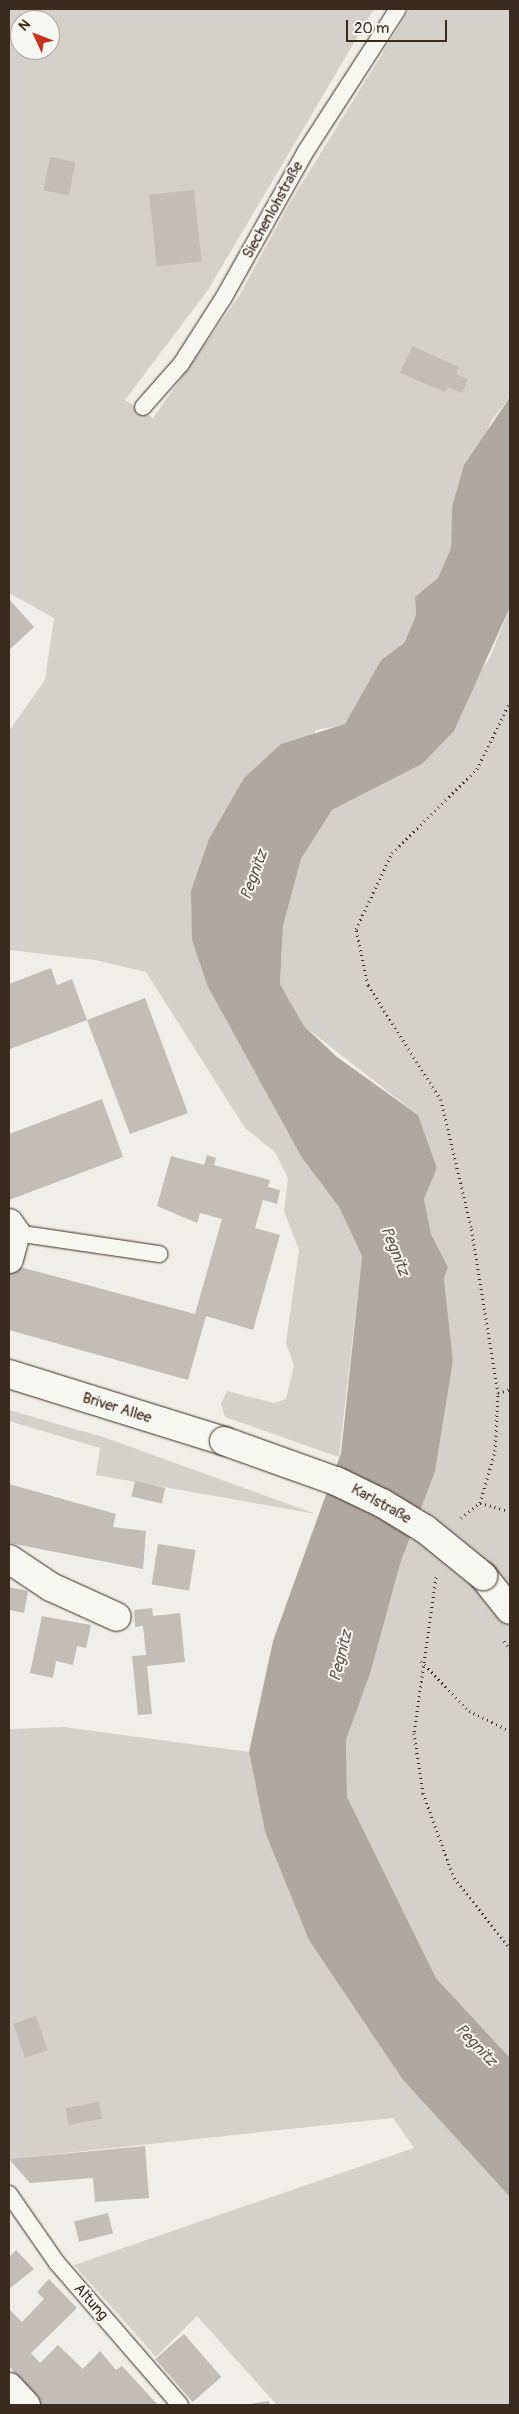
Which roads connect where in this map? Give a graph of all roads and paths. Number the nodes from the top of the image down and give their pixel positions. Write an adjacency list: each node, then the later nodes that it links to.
1 (398, 9): 2 (lane, Siechenlohstraße)
2 (143, 407)
3 (510, 702): 9 (path)
4 (12, 1228): 5 (lane); 6 (main road)
5 (159, 1254)
6 (9, 1259)
7 (9, 1374): 10 (main road, Briver Allee)
8 (510, 1389): 9 (path)
9 (498, 1393): 11 (path)
10 (224, 1441): 14 (main road, Karlstraße, bridge)
11 (510, 1511)
12 (9, 1558): 15 (main road)
13 (437, 1574): 16 (path)
14 (510, 1610)
15 (117, 1617)
16 (421, 1660): 17 (path); 18 (path)
17 (510, 1731)
18 (510, 1948)
19 (9, 2194): 22 (lane, Altung)
20 (9, 2387): 21 (main road)
21 (26, 2405)
22 (180, 2405)

